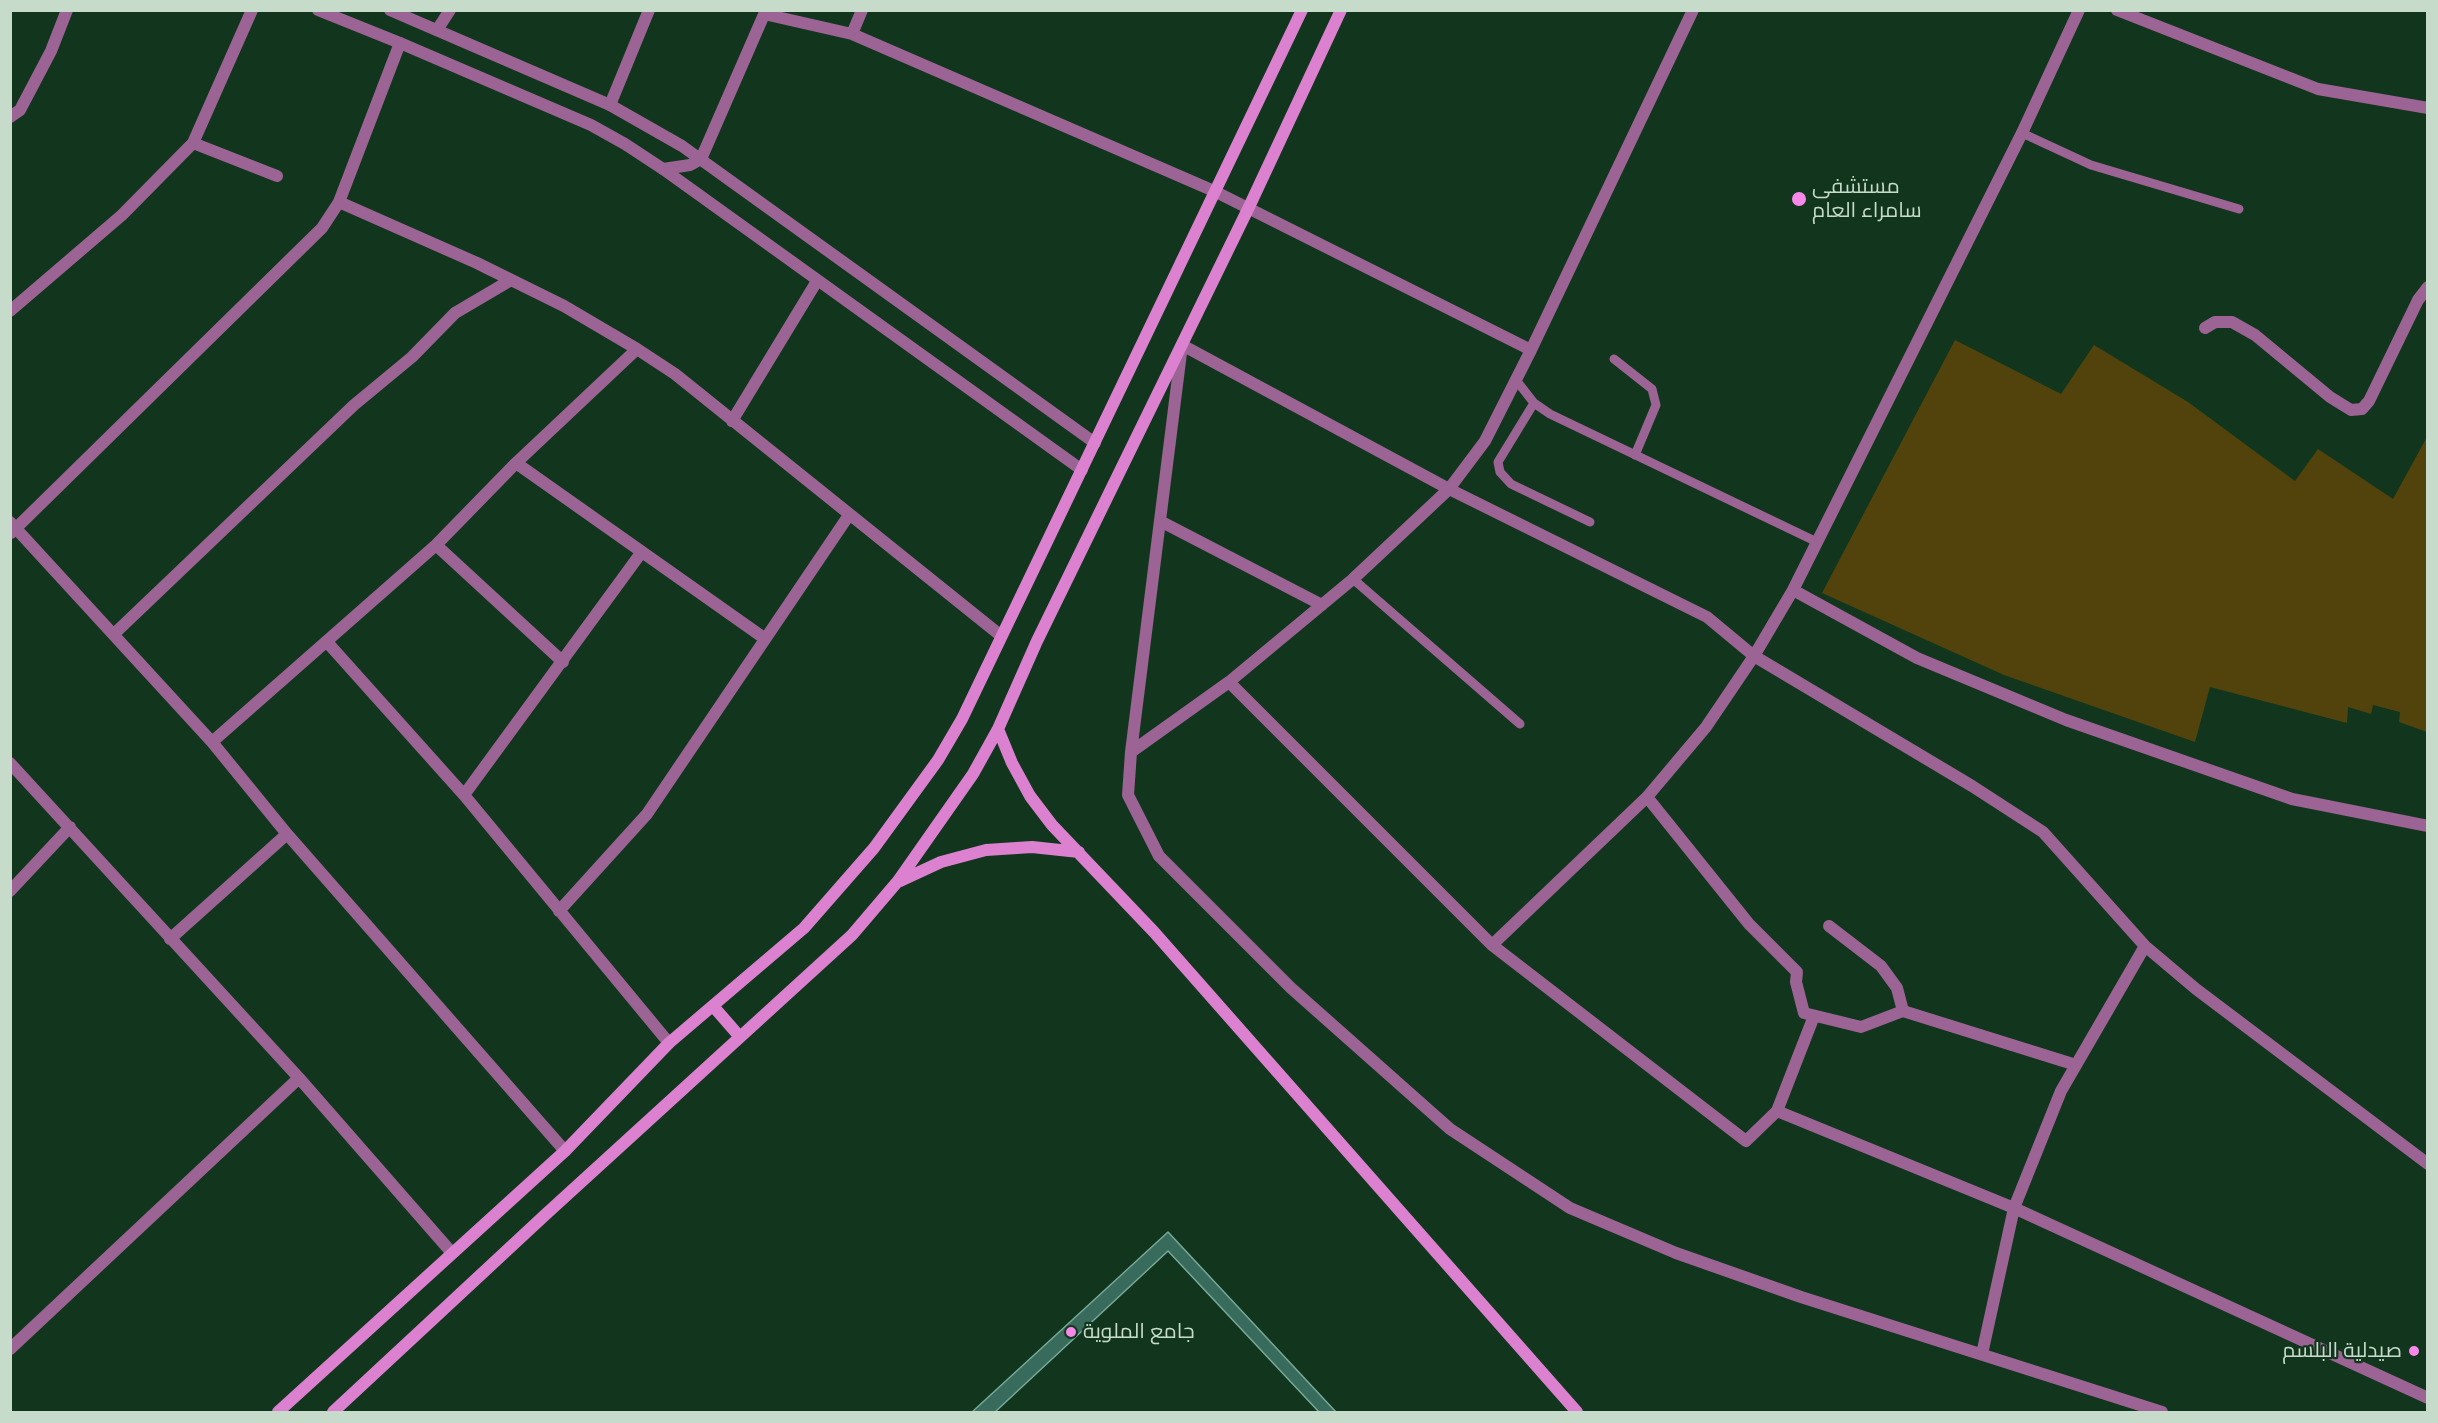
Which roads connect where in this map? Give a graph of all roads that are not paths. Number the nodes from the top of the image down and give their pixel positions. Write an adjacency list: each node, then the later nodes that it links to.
1 (67, 10): 19 (street)
2 (252, 10): 21 (street)
3 (318, 10): 16 (street)
4 (390, 10): 14 (street)
5 (450, 10): 14 (street)
6 (649, 10): 17 (street)
7 (862, 10): 15 (street)
8 (1302, 10): 25 (main road)
9 (1341, 10): 27 (main road)
10 (1693, 10): 37 (street)
11 (2079, 10): 20 (street)
12 (2118, 10): 18 (street)
13 (765, 12): 15 (street); 22 (street)
14 (437, 30): 17 (street)
15 (852, 34): 25 (street)
16 (400, 42): 23 (street); 26 (street)
17 (610, 105): 22 (street)
18 (2427, 108)
19 (14, 111)
20 (2022, 133): 28 (lane); 51 (street)
21 (193, 143): 24 (street); 33 (street)
22 (701, 159): 23 (street); 42 (street)
23 (663, 169): 30 (street)
24 (277, 176)
25 (1214, 191): 27 (street); 42 (main road)
26 (339, 202): 29 (street); 50 (street)
27 (1249, 207): 35 (main road); 37 (street)
28 (2239, 209)
29 (511, 280): 36 (street); 57 (street)
30 (817, 281): 41 (street); 45 (street)
31 (2427, 287): 32 (street)
32 (2423, 302): 34 (street)
33 (10, 311)
34 (2205, 328)
35 (1182, 345): 46 (street); 48 (street); 65 (main road)
36 (637, 349): 41 (street); 44 (street)
37 (1531, 350): 39 (street)
38 (1614, 359): 43 (lane)
39 (1516, 380): 40 (lane); 46 (street)
40 (1534, 403): 43 (lane); 49 (lane)
41 (732, 421): 47 (street)
42 (1095, 443): 45 (main road)
43 (1635, 455): 51 (lane)
44 (516, 464): 52 (street); 53 (street)
45 (1082, 470): 58 (main road)
46 (1449, 489): 54 (street); 61 (street)
47 (849, 515): 58 (street); 59 (street)
48 (1160, 521): 56 (street); 67 (street)
49 (1590, 522)
50 (12, 527): 57 (street)
51 (1817, 542): 55 (street)
52 (436, 545): 60 (street); 62 (street)
53 (641, 553): 59 (street); 62 (street)
54 (1353, 579): 56 (street); 64 (lane)
55 (1793, 590): 61 (street); 71 (street)
56 (1322, 605): 63 (street)
57 (114, 634): 66 (street)
58 (1000, 635): 82 (main road)
59 (764, 638): 77 (street)
60 (327, 642): 66 (street); 69 (street)
61 (1754, 656): 70 (street); 81 (street)
62 (563, 662): 69 (street)
63 (1229, 682): 67 (street); 80 (street)
64 (1520, 724)
65 (998, 729): 74 (main road); 75 (main road)
66 (212, 742): 73 (street)
67 (1131, 752): 95 (street)
68 (10, 764): 72 (street)
69 (464, 795): 77 (street)
70 (1647, 797): 80 (street); 84 (street)
71 (2427, 826)
72 (70, 827): 76 (street); 79 (street)
73 (287, 834): 79 (street); 90 (street)
74 (1079, 852): 75 (main road); 99 (main road)
75 (898, 881): 85 (main road)
76 (10, 891)
77 (559, 911): 86 (street)
78 (1829, 926): 83 (street)
79 (170, 939): 88 (street)
80 (1492, 945): 89 (street)
81 (2145, 946): 87 (street); 91 (street)
82 (713, 1006): 85 (main road); 86 (main road)
83 (1904, 1011): 84 (street); 87 (street)
84 (1814, 1016): 89 (street)
85 (740, 1037): 98 (main road)
86 (669, 1043): 90 (main road)
87 (2076, 1065): 92 (street)
88 (299, 1078): 93 (street); 94 (street)
89 (1777, 1111): 92 (street)
90 (565, 1151): 93 (main road)
91 (2427, 1164)
92 (2014, 1208): 95 (street); 96 (street)
93 (452, 1253): 97 (main road)
94 (12, 1343)
95 (1982, 1354): 100 (street)
96 (2427, 1398)
97 (278, 1413)
98 (333, 1413)
99 (1577, 1413)
100 (2162, 1413)

